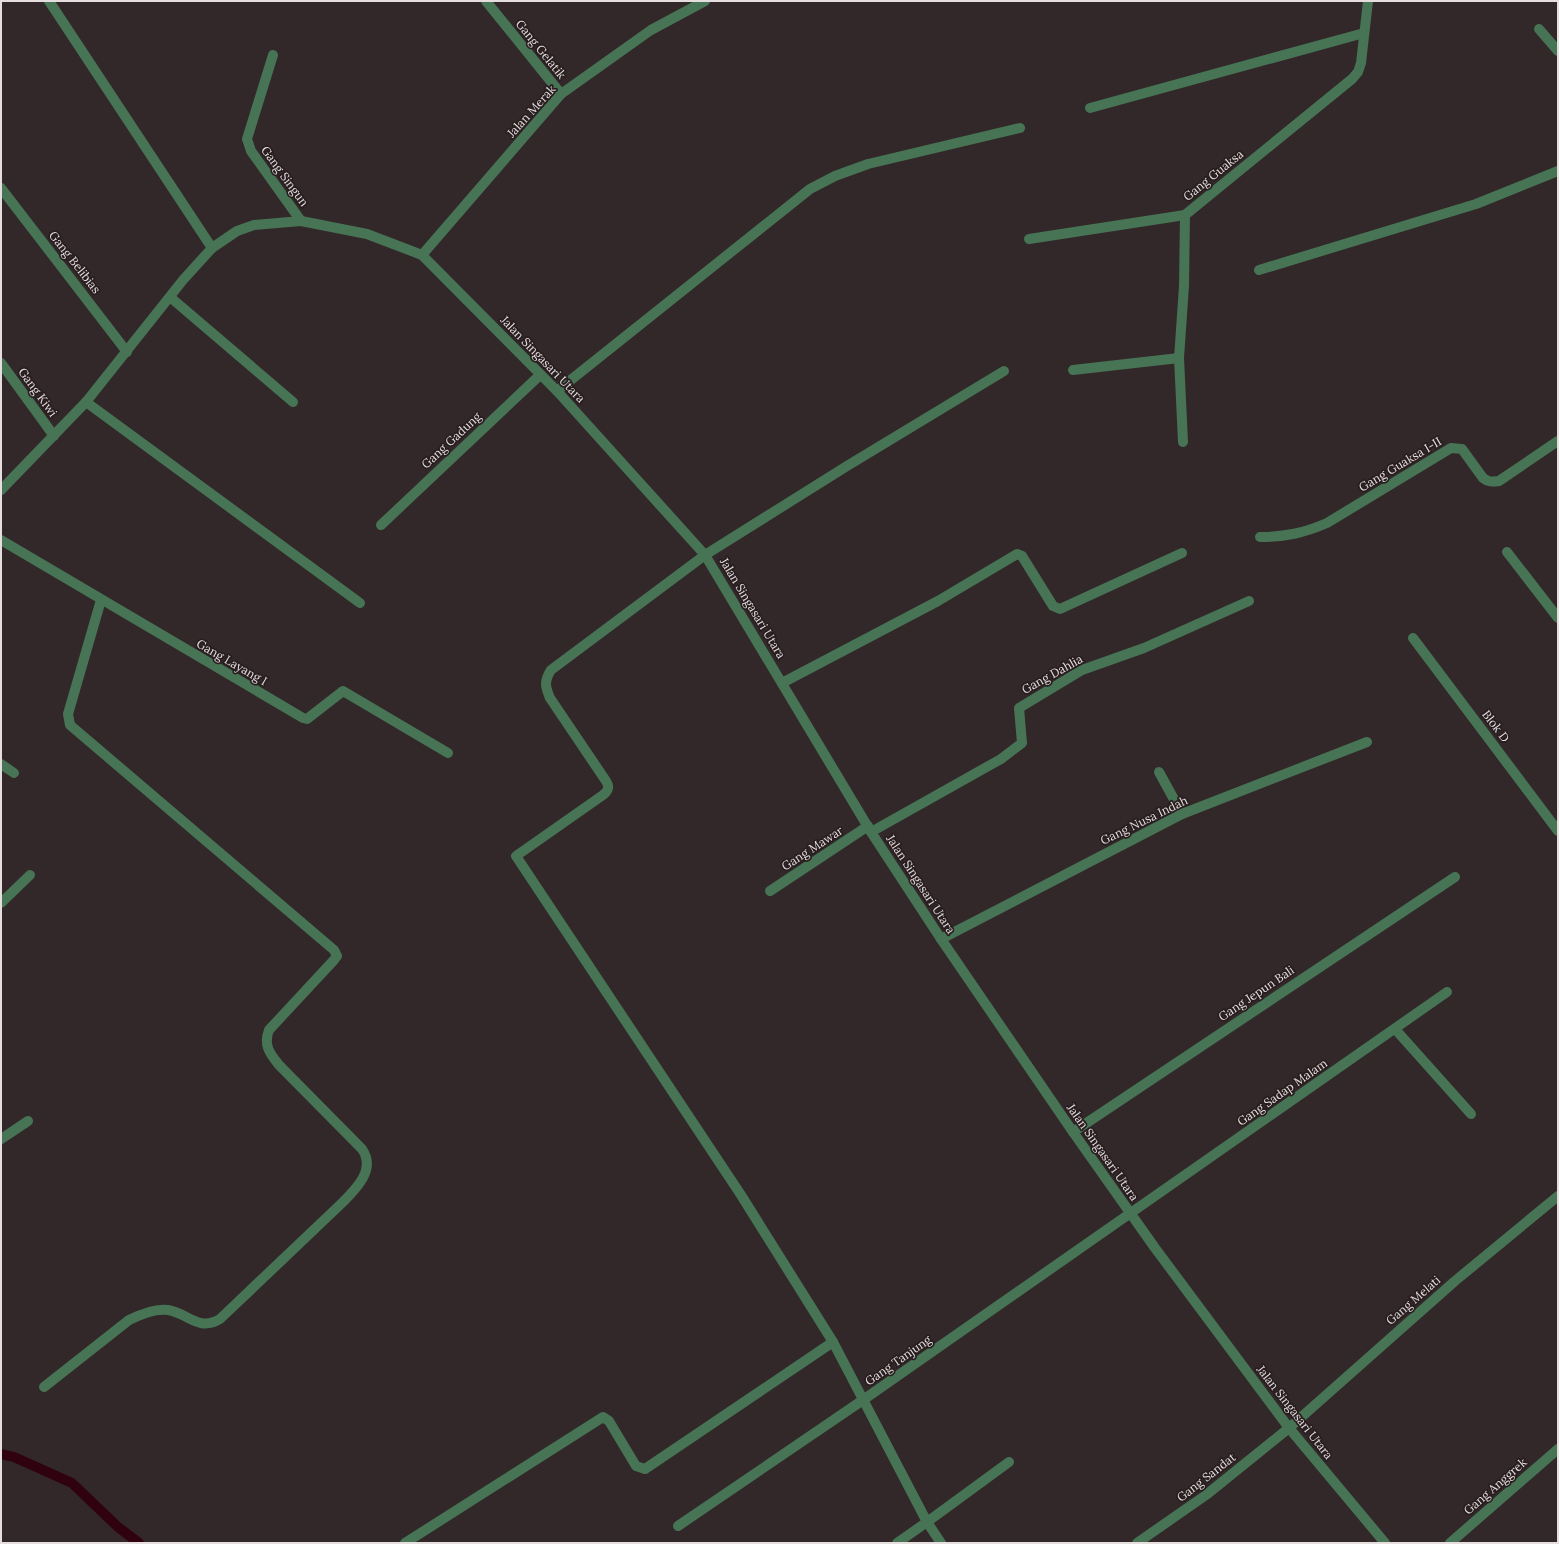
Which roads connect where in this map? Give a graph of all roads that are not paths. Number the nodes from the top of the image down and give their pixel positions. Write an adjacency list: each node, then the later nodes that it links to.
1 (49, 1): 17 (street)
2 (486, 1): 9 (street, Gang Gelatik)
3 (705, 1): 9 (street, Jalan Merak)
4 (1368, 1): 6 (street, Gang Guaksa)
5 (1539, 29): 7 (street)
6 (1364, 33): 10 (street); 14 (street, Gang Guaksa)
7 (1558, 51)
8 (273, 55): 15 (street, Gang Singun)
9 (561, 94): 18 (street, Jalan Merak)
10 (1090, 108)
11 (1020, 128): 27 (street)
12 (1558, 171): 19 (street)
13 (1, 188): 21 (street, Gang Belibias)
14 (1185, 215): 16 (street); 22 (street, Gang Guaksa)
15 (301, 220): 17 (street); 18 (street)
16 (1029, 239)
17 (212, 248): 20 (street)
18 (422, 255): 26 (street, Jalan Singasari Utara)
19 (1259, 270)
20 (170, 297): 21 (street); 29 (street)
21 (127, 352): 28 (street)
22 (1179, 358): 24 (street); 32 (street, Gang Guaksa)
23 (1, 363): 30 (street, Gang Kiwi)
24 (1073, 370)
25 (1004, 371): 39 (street)
26 (540, 375): 27 (street, Jalan Singasari Utara); 34 (street, Gang Gadung)
27 (557, 391): 39 (street, Jalan Singasari Utara)
28 (86, 402): 30 (street); 42 (street)
29 (293, 402)
30 (54, 436): 33 (street)
31 (1558, 441): 35 (street, Gang Guaksa I-II)
32 (1183, 442)
33 (1, 490)
34 (381, 525)
35 (1260, 537)
36 (1, 540): 40 (street, Gang Layang I)
37 (1507, 552): 43 (street)
38 (1182, 553): 45 (street)
39 (706, 556): 45 (street, Jalan Singasari Utara); 67 (street)
40 (101, 600): 47 (street, Gang Layang I); 68 (street)
41 (1248, 601): 52 (street, Gang Dahlia)
42 (360, 603)
43 (1558, 618)
44 (1413, 638): 53 (street, Blok D)
45 (782, 683): 52 (street, Jalan Singasari Utara)
46 (1367, 742): 51 (street, Gang Nusa Indah)
47 (448, 753)
48 (1, 764): 50 (street)
49 (1159, 772): 51 (street)
50 (14, 773)
51 (1182, 814): 58 (street, Gang Nusa Indah)
52 (870, 829): 56 (street, Gang Mawar); 58 (street, Jalan Singasari Utara)
53 (1558, 831)
54 (30, 875): 57 (street)
55 (1455, 877): 63 (street, Gang Jepun Bali)
56 (770, 891)
57 (1, 903)
58 (941, 939): 63 (street, Jalan Singasari Utara)
59 (1447, 992): 60 (street, Gang Sadap Malam)
60 (1395, 1029): 61 (street); 66 (street, Gang Sadap Malam)
61 (1471, 1114)
62 (28, 1121): 64 (street)
63 (1073, 1132): 66 (street, Jalan Singasari Utara)
64 (1, 1139)
65 (1558, 1196): 70 (street, Gang Melati)
66 (1131, 1213): 69 (street, Gang Tanjung); 70 (street, Jalan Singasari Utara)
67 (833, 1342): 69 (street); 75 (street)
68 (44, 1387)
69 (863, 1400): 73 (street); 74 (street, Gang Tanjung)
70 (1289, 1428): 78 (street, Gang Sandat); 79 (street, Jalan Singasari Utara)
71 (1558, 1449): 80 (street, Gang Anggrek)
72 (1009, 1462): 73 (street)
73 (927, 1522): 76 (street); 77 (street)
74 (678, 1526)
75 (405, 1543)
76 (897, 1543)
77 (941, 1543)
78 (1137, 1543)
79 (1385, 1543)
80 (1450, 1543)

